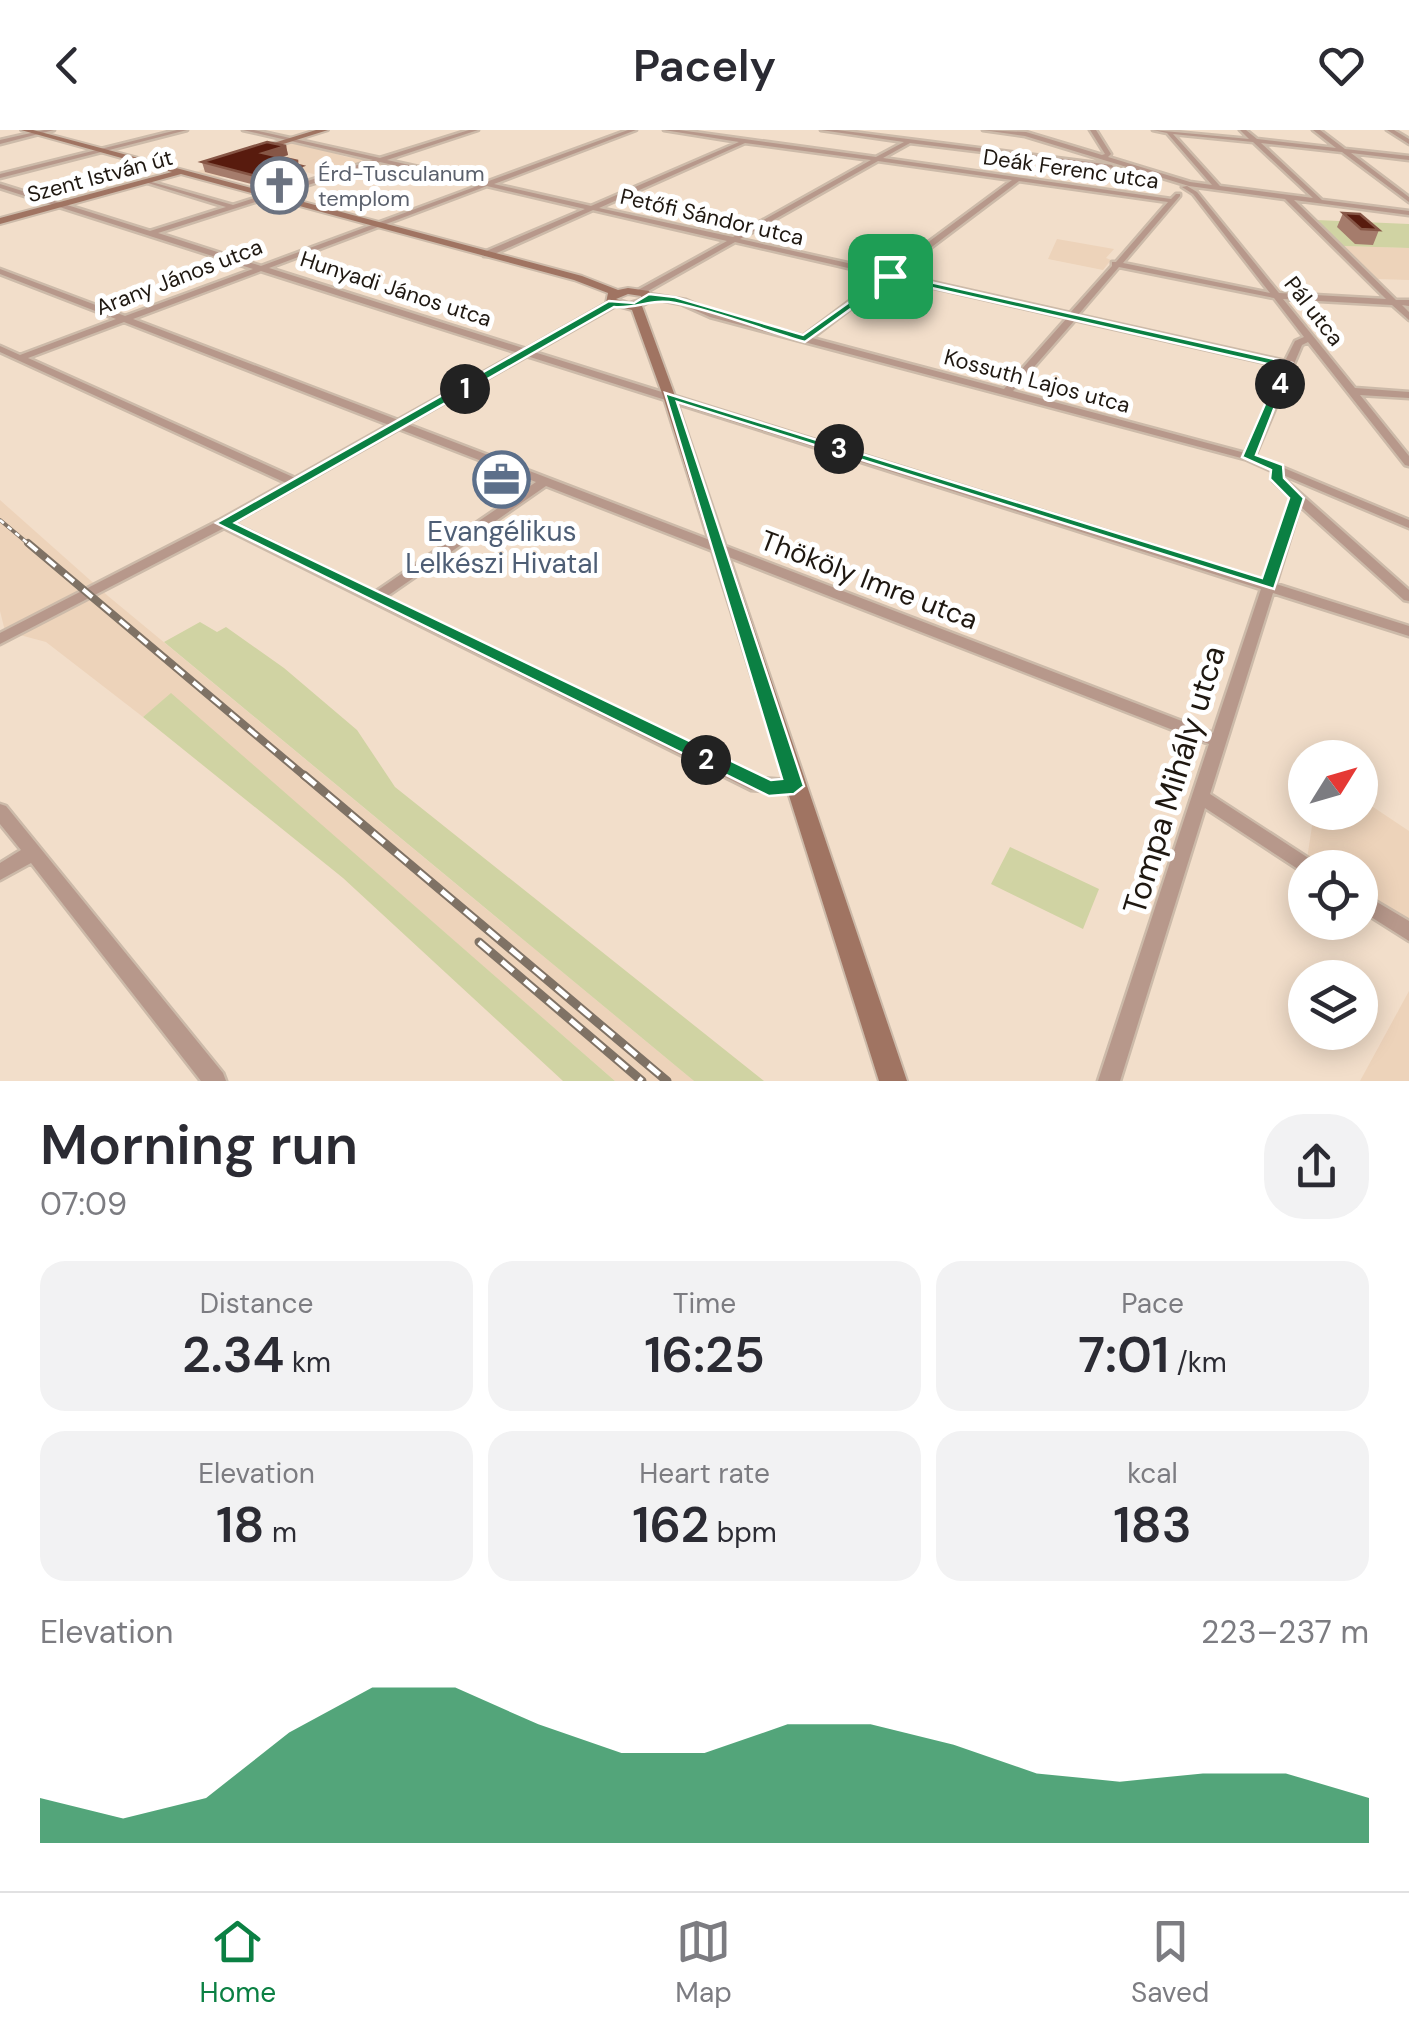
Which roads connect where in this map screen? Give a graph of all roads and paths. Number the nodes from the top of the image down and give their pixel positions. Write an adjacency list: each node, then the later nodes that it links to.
1 (24, 130): 19 (street)
2 (51, 130): 19 (street)
3 (184, 130): 26 (street)
4 (246, 130): 20 (street, Petőfi Sándor utca)
5 (324, 130): 20 (street)
6 (475, 130): 32 (street)
7 (633, 130): 39 (street, Arany János utca)
8 (667, 130): 21 (street, Deák Ferenc utca)
9 (824, 130): 22 (street)
10 (905, 130): 22 (street)
11 (986, 130): 17 (street)
12 (1092, 130): 29 (street)
13 (1156, 130): 18 (street)
14 (1243, 130): 23 (street)
15 (1316, 130): 27 (street)
16 (1390, 130): 25 (street)
17 (1018, 131): 29 (street)
18 (1168, 131): 23 (street); 42 (street)
19 (37, 133): 24 (street); 26 (street)
20 (290, 140): 28 (street); 32 (street, Petőfi Sándor utca)
21 (746, 141): 31 (street, Deák Ferenc utca); 50 (street)
22 (909, 141): 31 (street); 35 (street)
23 (1255, 141): 27 (street); 47 (street)
24 (0, 142)
25 (1409, 142)
26 (102, 151): 34 (street); 36 (street)
27 (1343, 151): 30 (street); 46 (street)
28 (245, 153)
29 (1103, 158): 35 (street)
30 (1409, 158)
31 (876, 159): 37 (street, Deák Ferenc utca); 55 (street)
32 (378, 160): 39 (street, Petőfi Sándor utca); 43 (street)
33 (201, 166): 34 (street, Szent István út)
34 (180, 172): 43 (street); 48 (street, Szent István út)
35 (1148, 172): 41 (street)
36 (0, 176)
37 (1018, 179): 45 (street, Deák Ferenc utca); 60 (street)
38 (150, 182): 49 (street)
39 (486, 184): 50 (street, Petőfi Sándor utca); 53 (street, Arany János utca)
40 (0, 186): 48 (street, Hunyadi János utca)
41 (1187, 186): 42 (street); 45 (street); 61 (street, Pál utca)
42 (1218, 188): 44 (street)
43 (266, 195): 49 (street); 53 (street)
44 (1286, 197): 47 (street); 64 (street)
45 (1173, 200): 57 (street)
46 (1409, 200)
47 (1320, 201): 51 (street)
48 (61, 204): 52 (street, Szent István út); 54 (street, Hunyadi János utca)
49 (232, 206): 54 (street)
50 (591, 208): 55 (street, Petőfi Sándor utca); 56 (street)
51 (1409, 213)
52 (0, 221)
53 (378, 225): 56 (street); 58 (street, Arany János utca)
54 (151, 233): 58 (street, Hunyadi János utca)
55 (732, 240): 60 (street, Petőfi Sándor utca); 63 (street)
56 (487, 254): 62 (street)
57 (1115, 264): 61 (street); 66 (street)
58 (262, 268): 68 (street, Arany János utca); 72 (street, Hunyadi János utca)
59 (0, 272): 68 (street, Thököly Imre utca)
60 (890, 276): 66 (street, Petőfi Sándor utca); 70 (street)
61 (1277, 296): 64 (street); 69 (street, Pál utca)
62 (614, 298): 63 (street); 72 (street)
63 (642, 298): 70 (street, Kossuth Lajos utca); 78 (street)
64 (1393, 302): 65 (street); 67 (street)
65 (1409, 303)
66 (1070, 316): 74 (street, Petőfi Sándor utca); 76 (street)
67 (1409, 318)
68 (124, 320): 73 (street, Arany János utca); 79 (street, Thököly Imre utca)
69 (1307, 338): 74 (street); 75 (street, Pál utca)
70 (805, 339): 76 (street, Kossuth Lajos utca)
71 (0, 349): 73 (street)
72 (530, 354): 78 (street, Hunyadi János utca); 79 (street)
73 (20, 358): 83 (street)
74 (1288, 365): 80 (street)
75 (1351, 391): 77 (street); 81 (street, Pál utca)
76 (1006, 393): 80 (street, Kossuth Lajos utca)
77 (1409, 395)
78 (669, 396): 88 (street); 89 (street, Hunyadi János utca)
79 (399, 426): 83 (street); 84 (street, Thököly Imre utca)
80 (1248, 457): 82 (street, Kossuth Lajos utca)
81 (1409, 463)
82 (1278, 468): 85 (street); 87 (street, Kossuth Lajos utca)
83 (296, 483): 86 (street)
84 (543, 483): 88 (street, Thököly Imre utca); 91 (street)
85 (1297, 498): 89 (street, Tompa Mihály utca); 90 (street)
86 (224, 523): 91 (street); 93 (street)
87 (1409, 524)
88 (717, 548): 94 (street, Thököly Imre utca); 95 (street)
89 (1268, 585): 92 (street, Hunyadi János utca); 94 (street, Tompa Mihály utca)
90 (1409, 596)
91 (377, 597): 95 (street)
92 (1409, 631)
93 (0, 639)
94 (1216, 740): 96 (street, Tompa Mihály utca)
95 (794, 786): 104 (street)
96 (1202, 798): 99 (street); 105 (street, Tompa Mihály utca)
97 (0, 811): 98 (street)
98 (33, 852): 100 (street); 103 (street)
99 (1288, 854)
100 (0, 872)
101 (1378, 912): 102 (street)
102 (1409, 932)
103 (215, 1081)
104 (893, 1081)
105 (1108, 1081)

